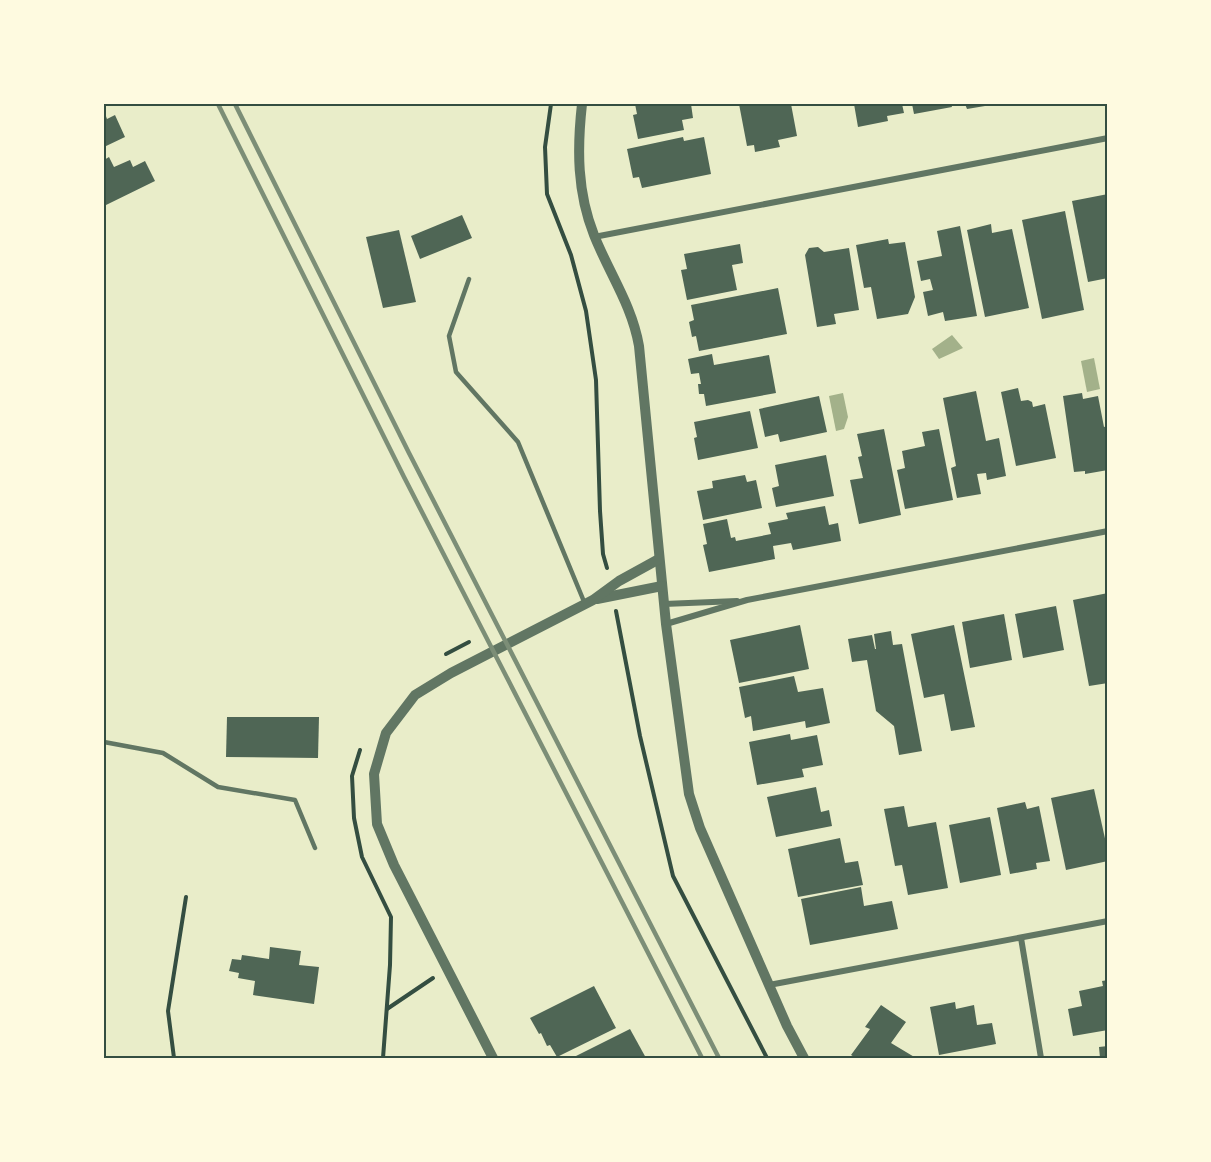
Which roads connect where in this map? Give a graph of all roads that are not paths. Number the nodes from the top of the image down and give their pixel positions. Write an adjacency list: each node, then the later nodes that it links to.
1 (582, 104): 3 (street)
2 (1107, 138): 3 (street)
3 (594, 237): 6 (street)
4 (469, 279): 10 (lane)
5 (1107, 531): 9 (street)
6 (659, 559): 7 (street); 8 (street)
7 (662, 586): 8 (street); 11 (street)
8 (611, 591): 10 (street)
9 (747, 600): 11 (street); 12 (street)
10 (589, 602): 18 (street)
11 (664, 604): 12 (street)
12 (666, 624): 17 (street)
13 (104, 742): 14 (lane)
14 (315, 848)
15 (1107, 921): 16 (street)
16 (1021, 938): 17 (street); 20 (street)
17 (769, 985): 19 (street)
18 (493, 1059)
19 (804, 1059)
20 (1041, 1059)

